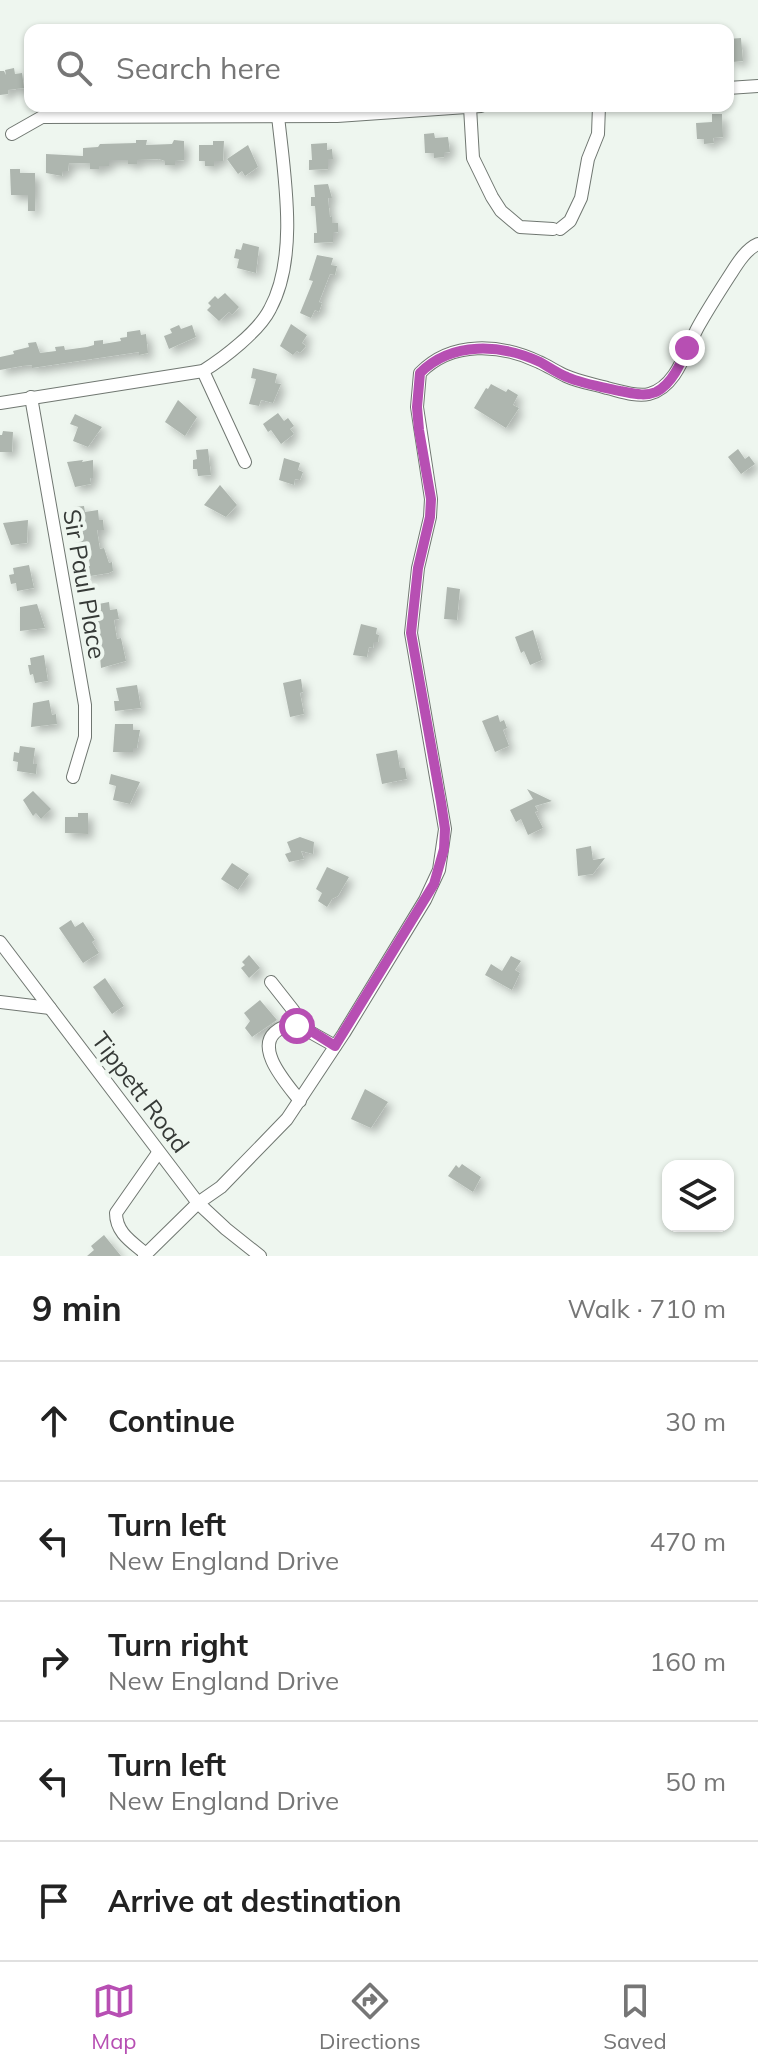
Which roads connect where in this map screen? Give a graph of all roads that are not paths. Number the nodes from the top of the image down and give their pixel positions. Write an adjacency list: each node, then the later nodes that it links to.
1 (758, 86): 2 (street)
2 (734, 88)
3 (396, 112): 6 (street)
4 (470, 112): 5 (street)
5 (599, 112)
6 (278, 116): 7 (street); 9 (street)
7 (12, 134)
8 (758, 244): 19 (street)
9 (203, 371): 10 (street); 12 (street)
10 (31, 397): 11 (street); 13 (street, Sir Paul Place)
11 (0, 403)
12 (245, 462)
13 (73, 777)
14 (0, 942): 17 (street, Tippett Road)
15 (271, 982): 18 (street)
16 (0, 1002): 17 (street)
17 (50, 1008): 21 (street, Tippett Road)
18 (303, 1028): 19 (street); 20 (street)
19 (335, 1046): 20 (street)
20 (300, 1101): 22 (street)
21 (158, 1153): 22 (street, Tippett Road); 24 (street)
22 (198, 1203): 23 (street, Tippett Road); 24 (street)
23 (250, 1253)
24 (145, 1255)

